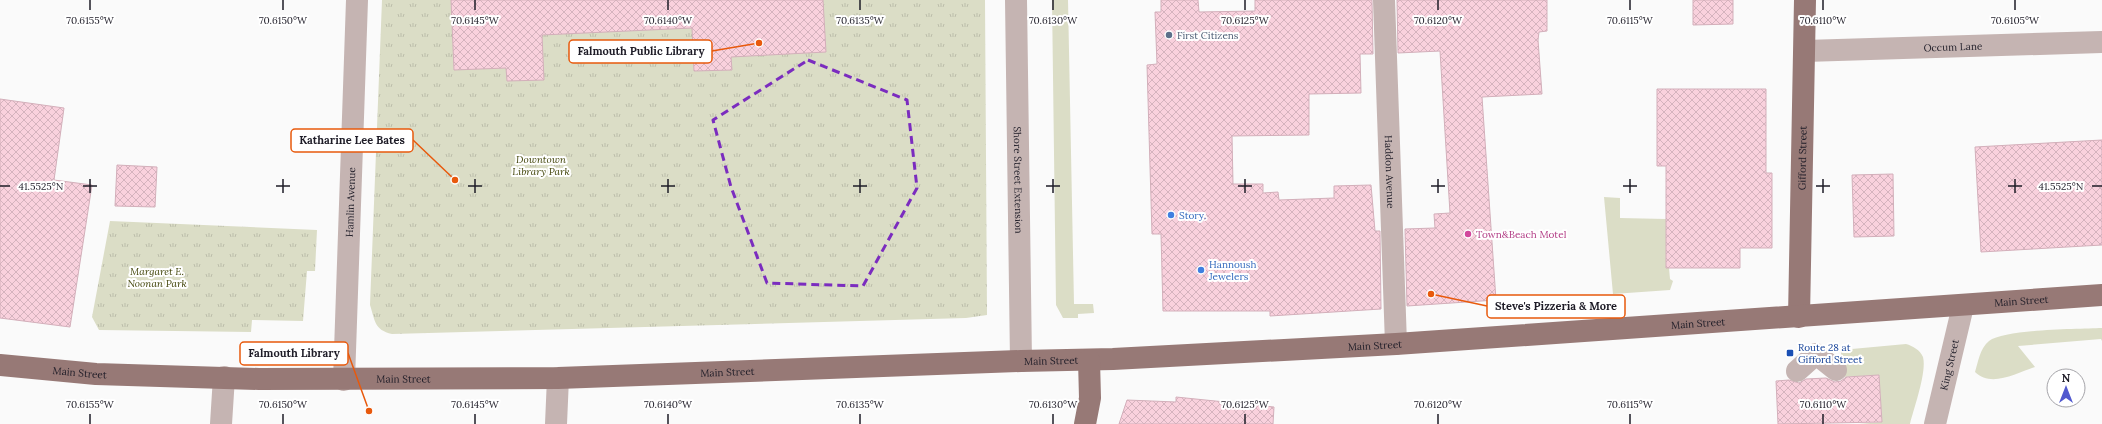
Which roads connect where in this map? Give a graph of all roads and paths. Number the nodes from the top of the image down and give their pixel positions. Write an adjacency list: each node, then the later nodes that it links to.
1 (357, 0): 18 (street, Hamlin Avenue)
2 (1016, 0): 12 (street, Shore Street Extension)
3 (1384, 0): 10 (street, Haddon Avenue)
4 (1806, 0): 6 (main road, Gifford Street)
5 (2102, 42): 6 (street, Occum Lane)
6 (1805, 51): 9 (main road, Gifford Street)
7 (2102, 295): 8 (main road, Main Street)
8 (1963, 306): 9 (main road, Main Street); 22 (street, King Street)
9 (1799, 317): 10 (main road, Main Street)
10 (1396, 344): 11 (main road, Main Street)
11 (1089, 360): 12 (main road, Main Street); 21 (main road)
12 (1021, 361): 17 (main road, Main Street)
13 (0, 365): 16 (main road, Main Street)
14 (1836, 370): 15 (street)
15 (1797, 371)
16 (224, 377): 18 (main road, Main Street); 19 (street)
17 (558, 378): 18 (main road, Main Street); 20 (street)
18 (344, 380)
19 (221, 424)
20 (556, 424)
21 (1084, 424)
22 (1935, 424)

